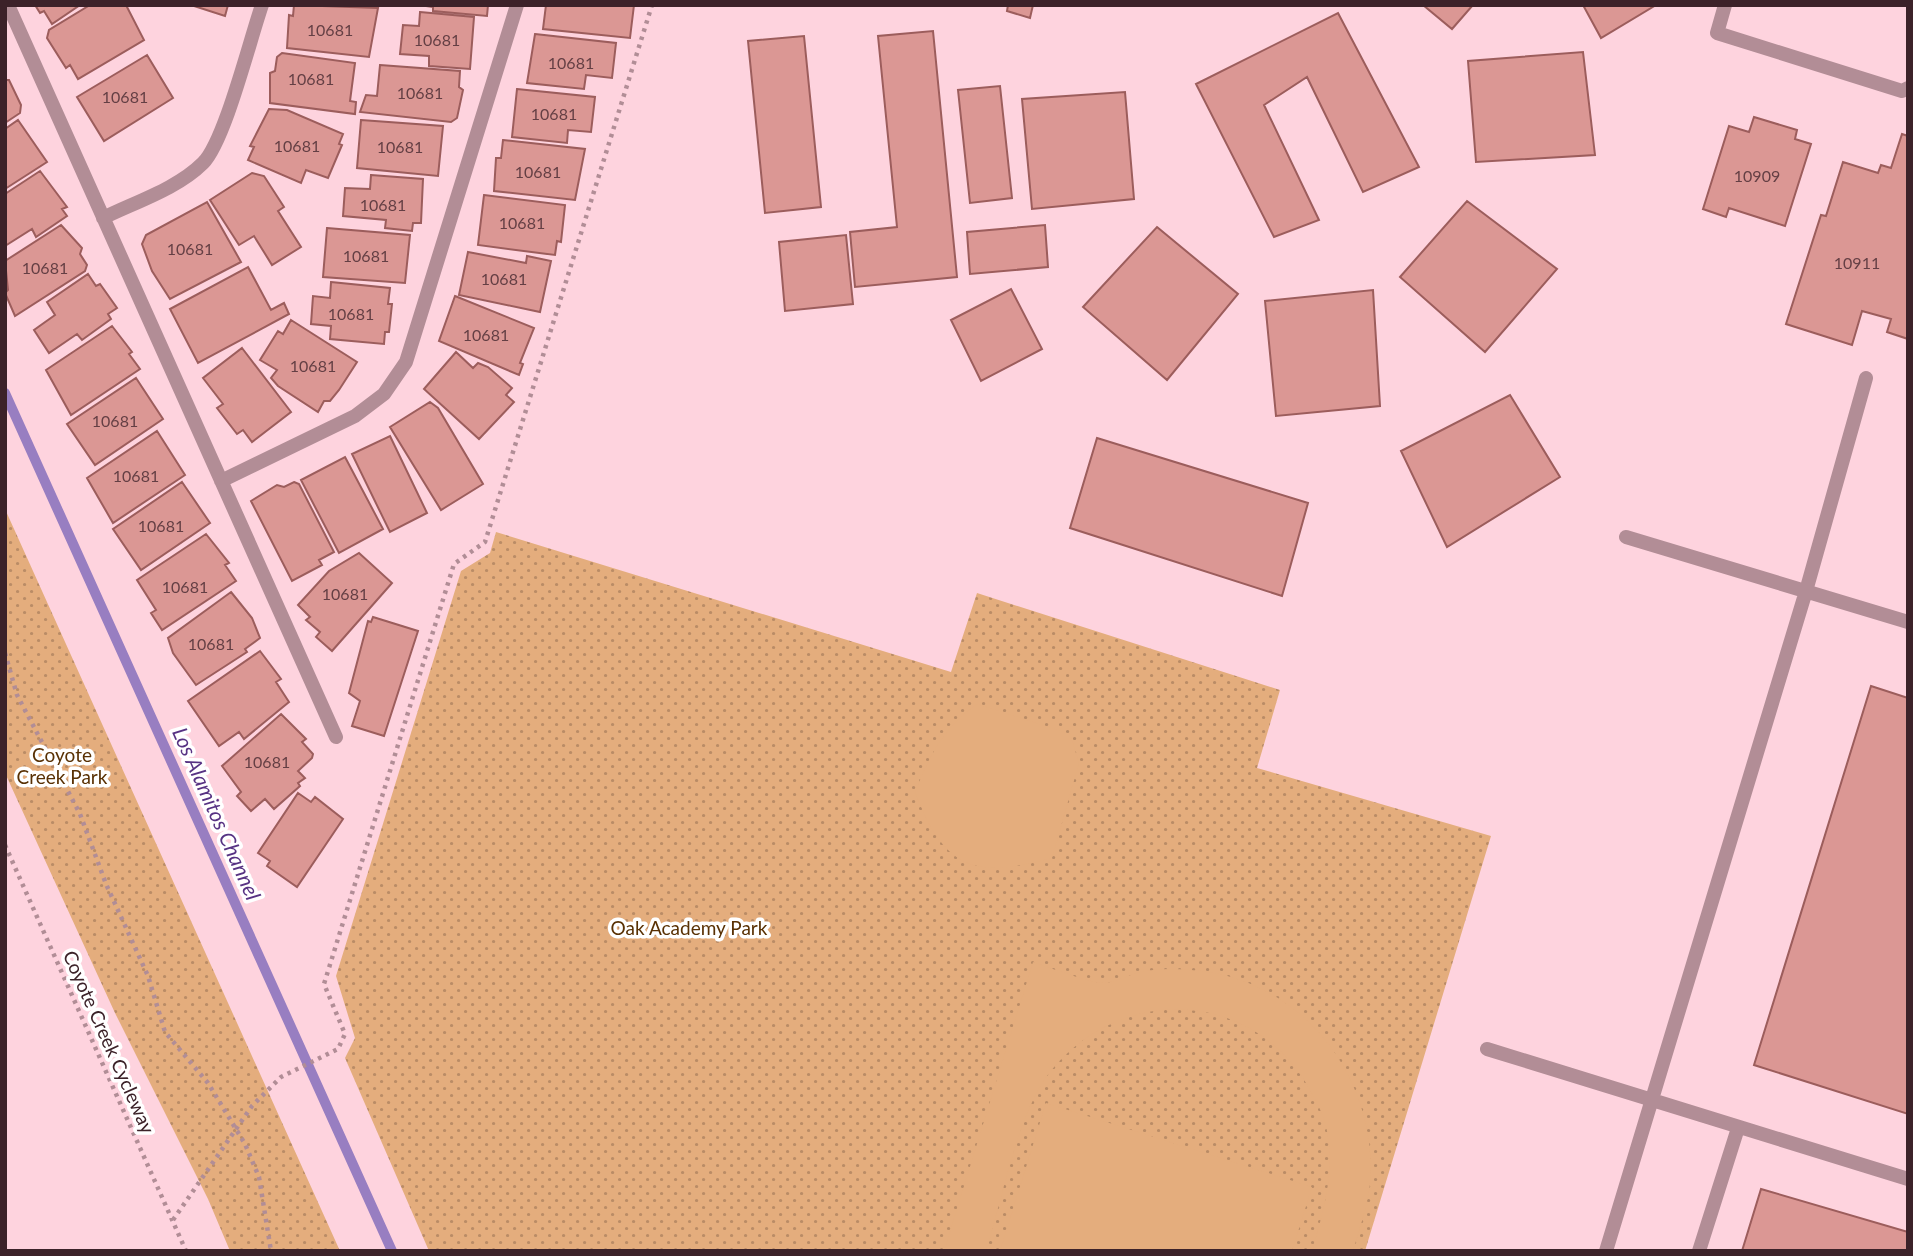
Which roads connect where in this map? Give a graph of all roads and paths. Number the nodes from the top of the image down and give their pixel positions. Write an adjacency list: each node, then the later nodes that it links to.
1 (8, 5): 7 (lane)
2 (262, 5): 7 (lane)
3 (517, 5): 9 (lane)
4 (652, 5): 18 (path)
5 (1725, 5): 6 (lane)
6 (1908, 88)
7 (103, 218): 9 (lane)
8 (1866, 378): 11 (lane)
9 (221, 481): 14 (lane)
10 (1626, 537): 11 (lane)
11 (1806, 592): 12 (lane); 17 (lane)
12 (1908, 622)
13 (5, 653): 18 (path)
14 (336, 737)
15 (5, 845): 21 (path, Coyote Creek Cycleway)
16 (1487, 1049): 17 (lane)
17 (1651, 1101): 19 (lane); 24 (lane)
18 (234, 1128): 21 (path); 23 (path)
19 (1738, 1128): 20 (lane); 25 (lane)
20 (1908, 1179)
21 (173, 1220): 22 (path, Coyote Creek Cycleway)
22 (186, 1251)
23 (271, 1251)
24 (1605, 1251)
25 (1699, 1251)

